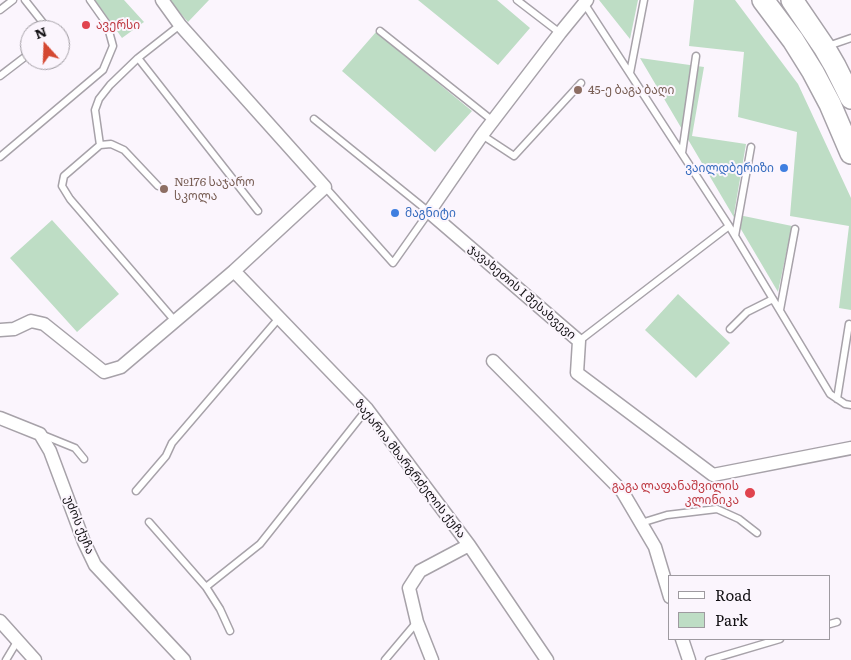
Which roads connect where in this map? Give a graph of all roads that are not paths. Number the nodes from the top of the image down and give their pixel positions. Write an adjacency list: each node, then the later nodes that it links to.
1 (13, 0): 10 (lane)
2 (25, 0): 11 (lane)
3 (90, 0): 31 (lane)
4 (162, 0): 12 (street)
5 (517, 0): 14 (lane)
6 (644, 0): 20 (lane)
7 (763, 0): 30 (main road)
8 (792, 0): 16 (main road)
9 (586, 2): 14 (street); 20 (lane)
10 (0, 10)
11 (41, 20)
12 (180, 25): 18 (lane); 33 (street)
13 (380, 31): 25 (lane)
14 (560, 33): 25 (street)
15 (851, 38): 16 (lane)
16 (824, 47): 23 (main road)
17 (696, 56): 29 (lane)
18 (138, 58): 27 (lane); 34 (lane)
19 (20, 61): 21 (lane)
20 (630, 73): 29 (lane)
21 (0, 76)
22 (581, 83): 26 (lane)
23 (851, 98)
24 (314, 119): 35 (lane)
25 (493, 121): 26 (street)
26 (482, 135): 35 (street)
27 (100, 145): 32 (lane); 43 (lane)
28 (751, 147): 38 (lane)
29 (682, 153): 36 (lane)
30 (851, 153)
31 (0, 157)
32 (158, 186)
33 (325, 187): 35 (lane); 39 (street)
34 (258, 211)
35 (429, 212): 47 (street, ჯავახეთის I შესახვევი)
36 (730, 226): 38 (lane); 47 (lane)
37 (795, 230): 41 (lane)
38 (736, 236): 40 (lane)
39 (234, 270): 42 (street, ზაქარია მხარგრძელის ქუჩა); 43 (street)
40 (773, 299): 41 (lane); 45 (lane)
41 (780, 310): 49 (lane)
42 (279, 318): 51 (street, ზაქარია მხარგრძელის ქუჩა); 56 (lane)
43 (175, 321): 46 (street)
44 (849, 324): 49 (lane)
45 (730, 329)
46 (0, 330)
47 (579, 341): 54 (street, ჯავახეთის I შესახვევი)
48 (493, 361): 58 (street)
49 (837, 399): 50 (lane)
50 (851, 406)
51 (367, 409): 60 (street, ზაქარია მხარგრძელის ქუჩა); 61 (lane)
52 (0, 418): 53 (street)
53 (40, 434): 55 (lane); 71 (street, უძოს ქუჩა)
54 (851, 448)
55 (84, 459)
56 (136, 491)
57 (149, 522): 61 (lane)
58 (641, 523): 59 (lane); 62 (street)
59 (757, 533)
60 (469, 545): 64 (street); 74 (street, ზაქარია მხარგრძელის ქუჩა)
61 (206, 587): 65 (lane)
62 (668, 590)
63 (0, 621): 66 (street)
64 (417, 622): 72 (lane); 73 (street)
65 (230, 631)
66 (18, 640): 69 (lane); 70 (street)
67 (682, 640): 75 (street)
68 (777, 640): 76 (lane)
69 (6, 660)
70 (36, 660)
71 (184, 660)
72 (385, 660)
73 (432, 660)
74 (547, 660)
75 (689, 660)
76 (710, 660)

